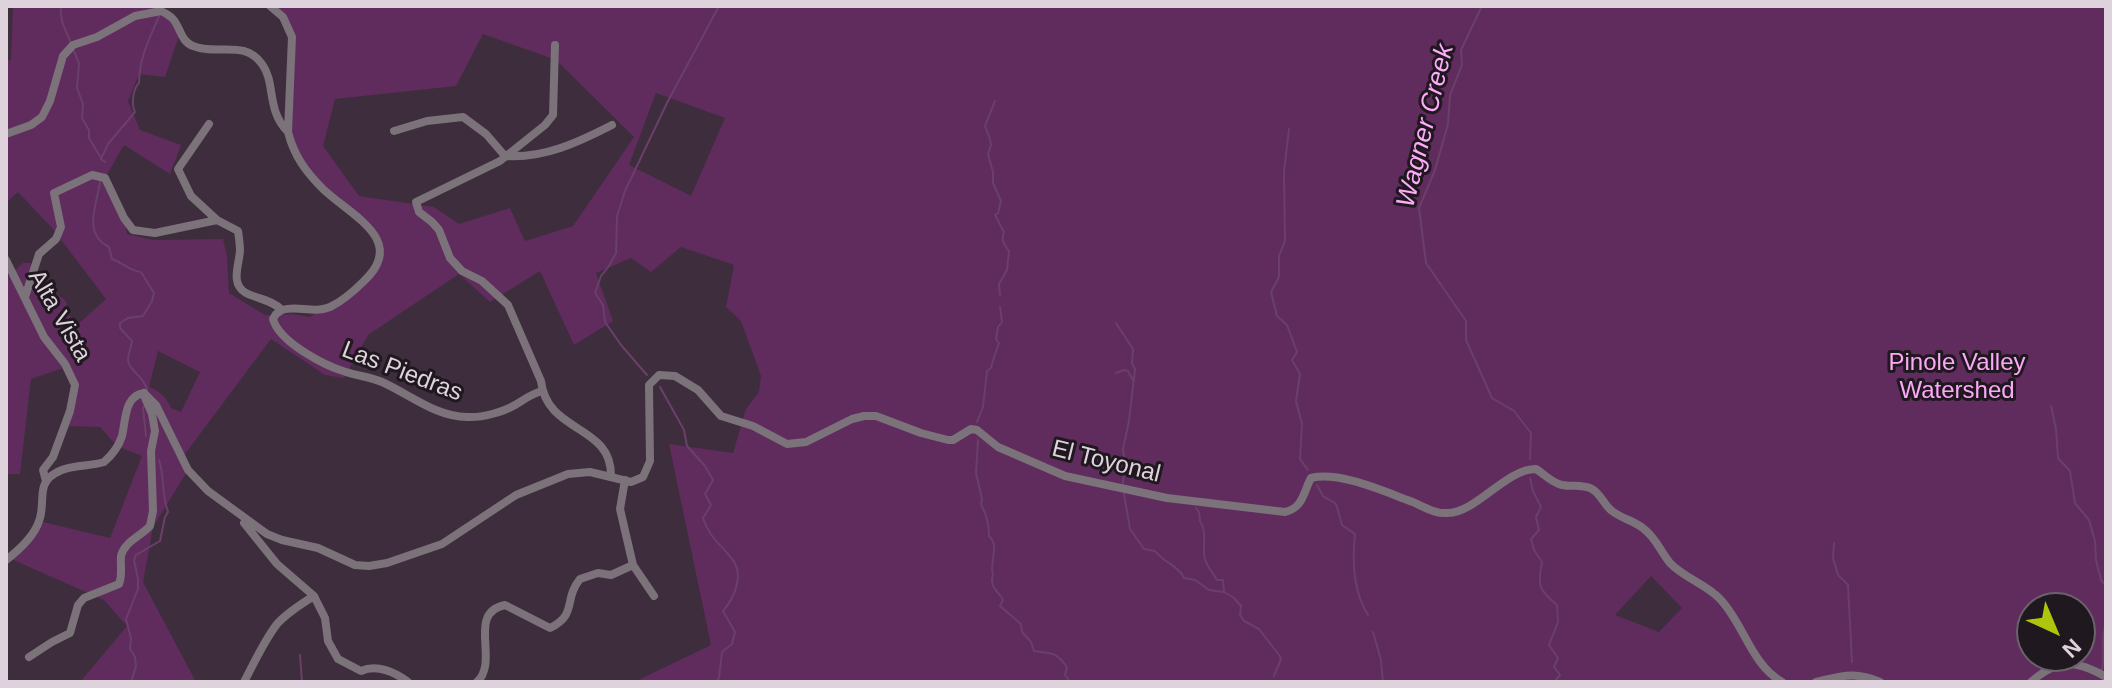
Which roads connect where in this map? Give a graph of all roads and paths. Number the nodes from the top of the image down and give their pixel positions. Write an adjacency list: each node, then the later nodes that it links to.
1 (270, 6): 6 (street)
2 (555, 45): 8 (street)
3 (209, 124): 9 (street)
4 (612, 125): 8 (street)
5 (394, 131): 8 (street)
6 (288, 132): 7 (street); 12 (street)
7 (6, 134)
8 (505, 156): 13 (street)
9 (217, 220): 11 (street); 12 (street)
10 (6, 260): 11 (street, Alta Vista)
11 (25, 297): 17 (street, Alta Vista)
12 (282, 310): 13 (street, Las Piedras)
13 (542, 391): 15 (street)
14 (144, 393): 17 (street); 18 (street); 23 (street)
15 (611, 476): 16 (street); 18 (street)
16 (625, 480): 20 (street); 28 (street, El Toyonal)
17 (46, 481): 19 (street)
18 (236, 513): 21 (street)
19 (6, 560)
20 (633, 565): 22 (street); 27 (street)
21 (314, 596): 25 (street); 26 (street)
22 (654, 596)
23 (29, 657)
24 (2106, 677): 31 (street)
25 (244, 682)
26 (408, 682)
27 (477, 682)
28 (1782, 682)
29 (1816, 682): 30 (street)
30 (1880, 682)
31 (2031, 682)

